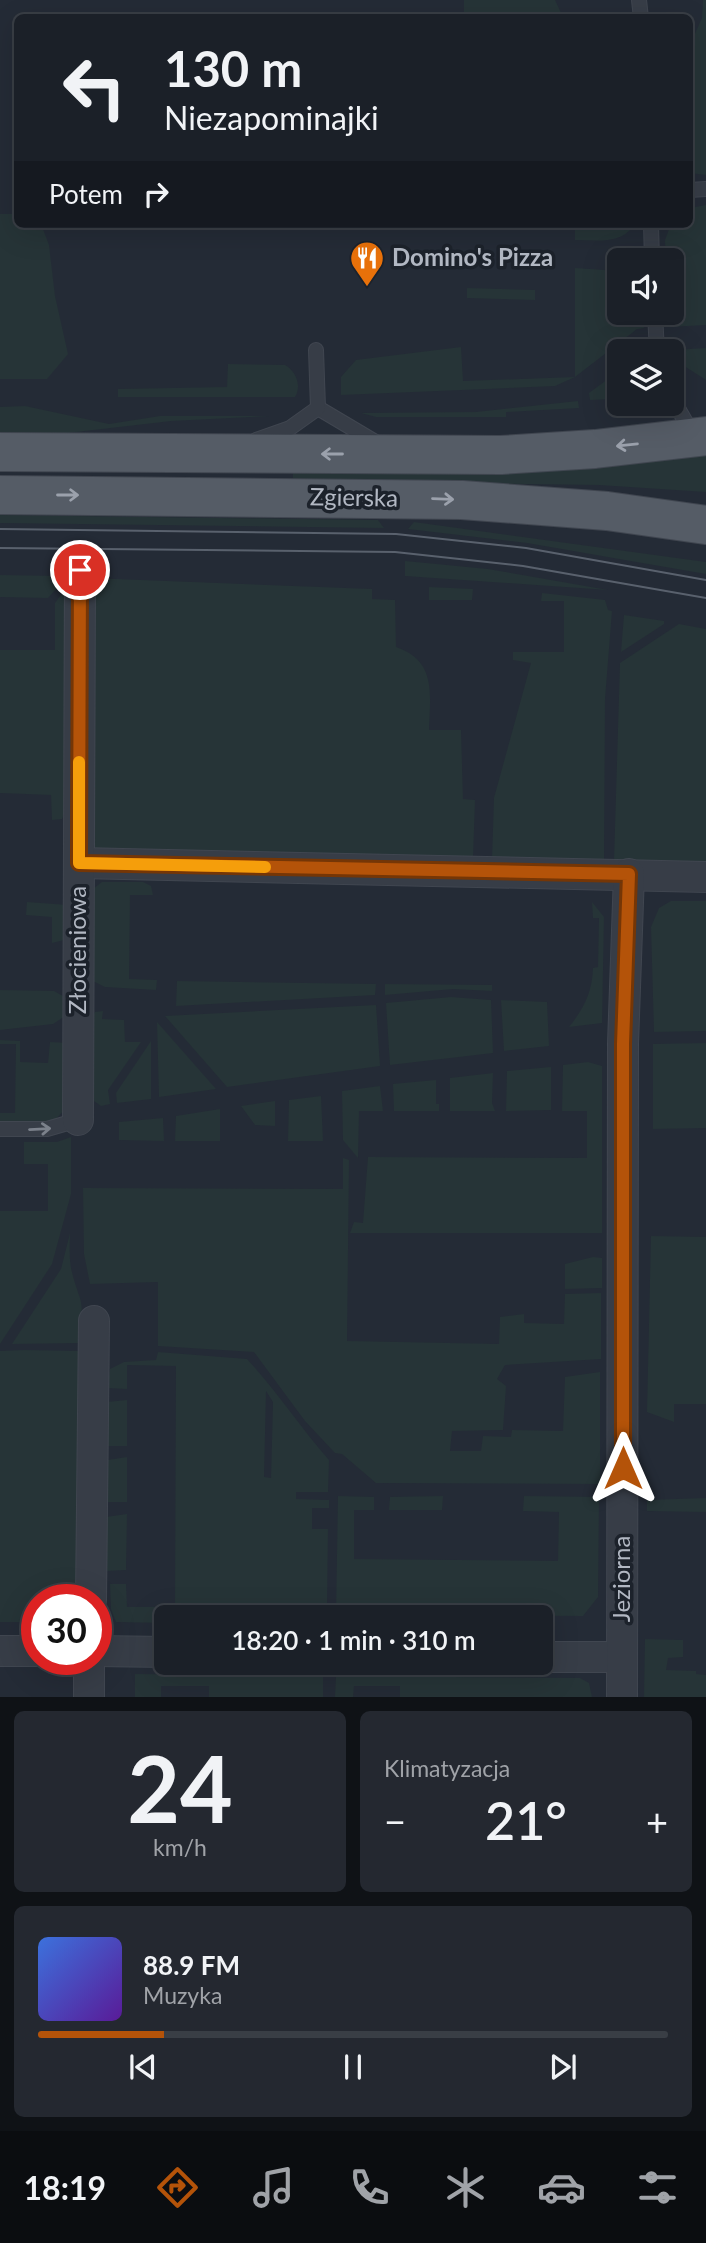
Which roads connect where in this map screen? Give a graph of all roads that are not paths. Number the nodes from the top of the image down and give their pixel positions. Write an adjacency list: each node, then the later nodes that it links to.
1 (651, 228): 2 (lane)
2 (652, 248)
3 (316, 350): 4 (lane)
4 (318, 408): 8 (lane); 9 (lane)
5 (684, 415): 6 (lane)
6 (700, 437): 8 (main road, Zgierska, one-way to 8)
7 (0, 452): 9 (main road, Zgierska)
8 (400, 454): 9 (main road, Zgierska, one-way to 9)
9 (208, 455)
10 (0, 495): 11 (main road, Zgierska, one-way to 11)
11 (706, 525)
12 (80, 570): 13 (street, Złocieniowa)
13 (79, 863): 14 (street); 16 (street, Złocieniowa)
14 (629, 874): 15 (street); 25 (street, Jeziorna)
15 (706, 877)
16 (78, 1119): 17 (lane, one-way to 16)
17 (0, 1129)
18 (94, 1321): 19 (street)
19 (91, 1584)
20 (0, 1651): 21 (street)
21 (21, 1651)
22 (112, 1651): 23 (street)
23 (154, 1652)
24 (553, 1657): 25 (street)
25 (622, 1657): 28 (street, Jeziorna)
26 (89, 1675): 27 (street)
27 (89, 1697)
28 (622, 1697)

